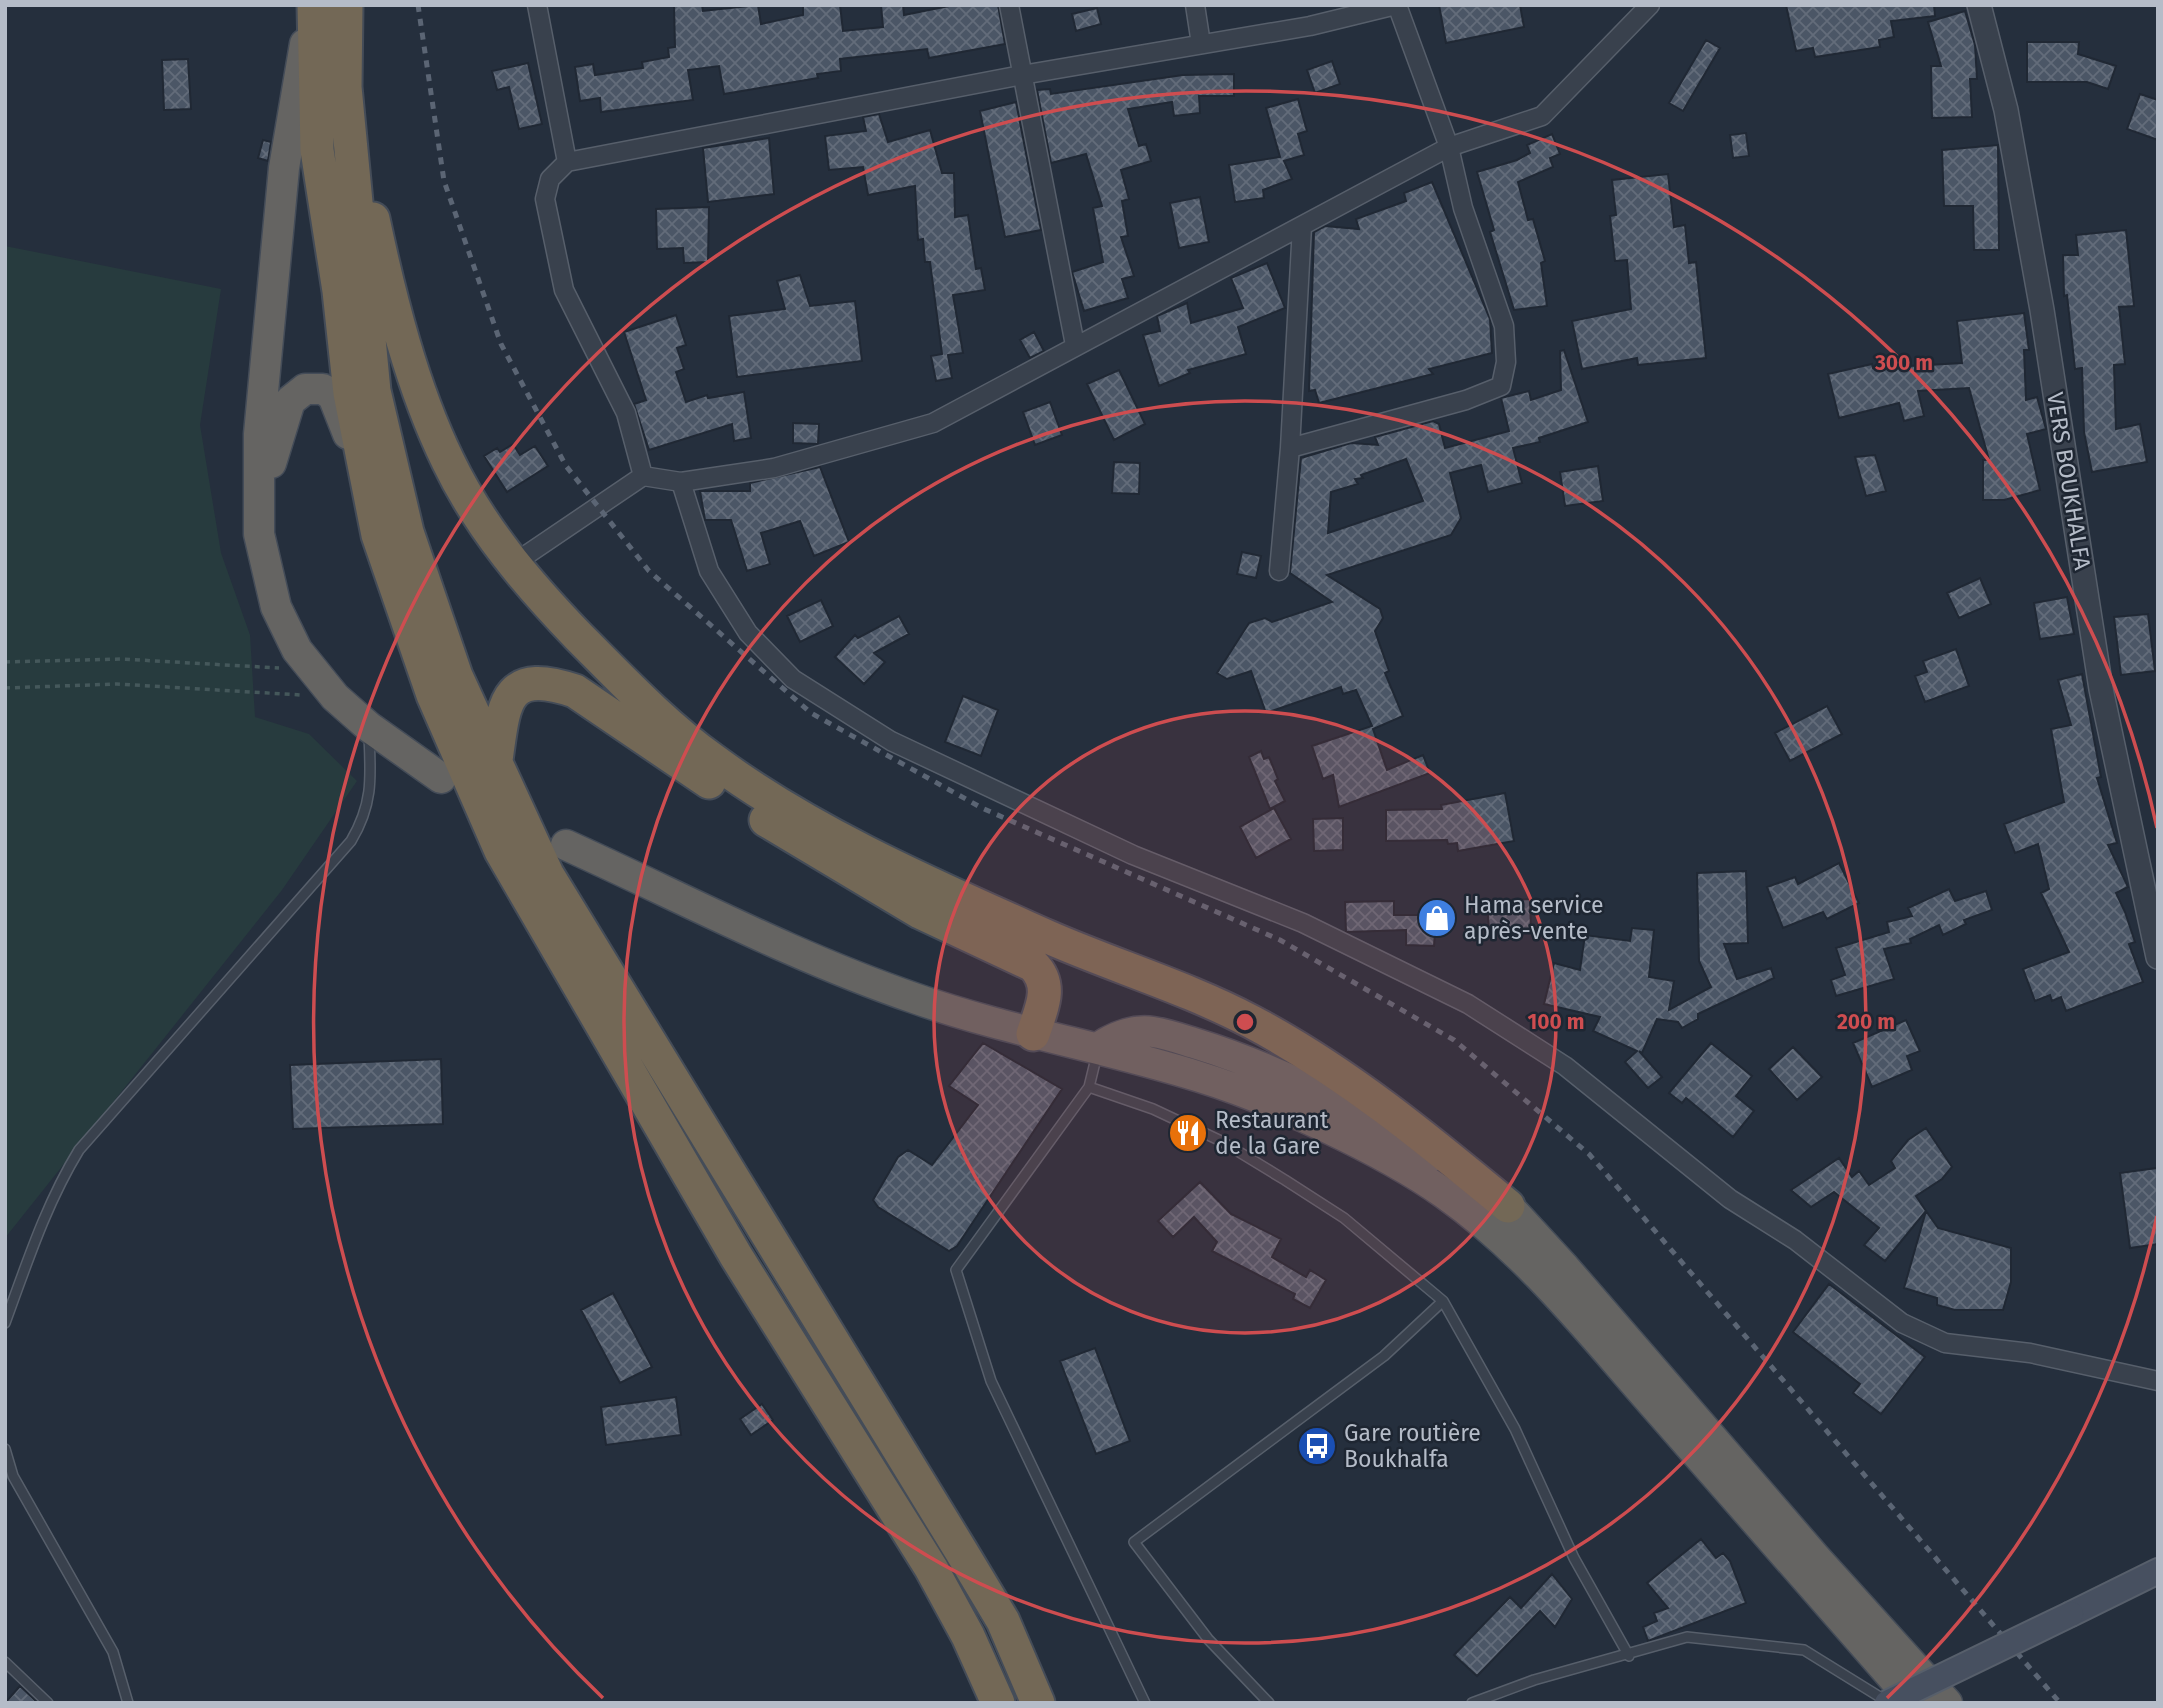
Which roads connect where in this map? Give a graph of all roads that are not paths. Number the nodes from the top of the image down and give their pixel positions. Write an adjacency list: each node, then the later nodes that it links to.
1 (313, 5): 19 (highway); 22 (highway)
2 (346, 5): 11 (highway)
3 (537, 5): 13 (street)
4 (1009, 5): 10 (street)
5 (1195, 5): 9 (street)
6 (1396, 5): 9 (street); 12 (street)
7 (1650, 5): 12 (street)
8 (1979, 5): 27 (street, VERS BOUKHALFA)
9 (1201, 44): 10 (street)
10 (1022, 75): 13 (street); 15 (street)
11 (345, 87): 20 (highway); 24 (highway)
12 (1449, 147): 14 (street); 16 (street)
13 (566, 162): 17 (street)
14 (1302, 226): 15 (street); 16 (street)
15 (1075, 345): 18 (street)
16 (1290, 448): 21 (street)
17 (643, 476): 18 (street); 20 (street)
18 (681, 482): 34 (street)
19 (378, 535): 22 (highway); 41 (highway)
20 (513, 564): 31 (highway)
21 (1279, 570)
22 (266, 575): 23 (highway)
23 (369, 727): 25 (highway); 33 (lane)
24 (496, 760): 28 (highway); 42 (highway)
25 (441, 778)
26 (566, 845): 28 (highway)
27 (2158, 957)
28 (1032, 1034): 29 (highway)
29 (1098, 1048): 30 (lane); 31 (highway); 47 (highway)
30 (1089, 1087): 32 (lane); 43 (lane)
31 (1508, 1206): 48 (highway)
32 (1443, 1301): 37 (lane); 44 (lane)
33 (5, 1323)
34 (2158, 1381)
35 (5, 1449): 40 (lane)
36 (2158, 1571): 46 (main road, bridge)
37 (1629, 1656): 45 (lane); 46 (lane)
38 (5, 1662): 39 (lane)
39 (48, 1703)
40 (128, 1703)
41 (998, 1703)
42 (1038, 1703)
43 (1145, 1703)
44 (1269, 1703)
45 (1472, 1703)
46 (1888, 1703)
47 (1915, 1703)
48 (1948, 1703)

